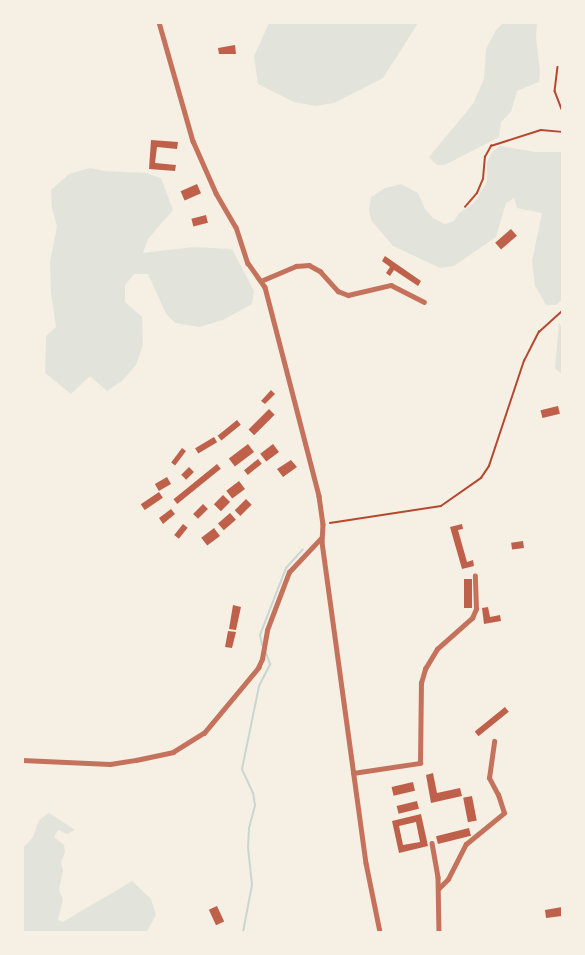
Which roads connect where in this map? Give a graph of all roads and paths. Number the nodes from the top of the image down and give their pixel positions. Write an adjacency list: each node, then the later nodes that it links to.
1 (159, 22): 6 (street)
2 (558, 67): 3 (path)
3 (562, 109)
4 (562, 132): 5 (path)
5 (465, 207)
6 (263, 280): 7 (street); 9 (street)
7 (424, 302)
8 (562, 311): 9 (path)
9 (323, 524): 10 (street)
10 (321, 538): 13 (street); 14 (street)
11 (475, 576): 14 (street)
12 (494, 741): 16 (street)
13 (22, 760)
14 (354, 773): 17 (street)
15 (432, 843): 16 (street)
16 (438, 889): 18 (street)
17 (380, 933)
18 (439, 933)

